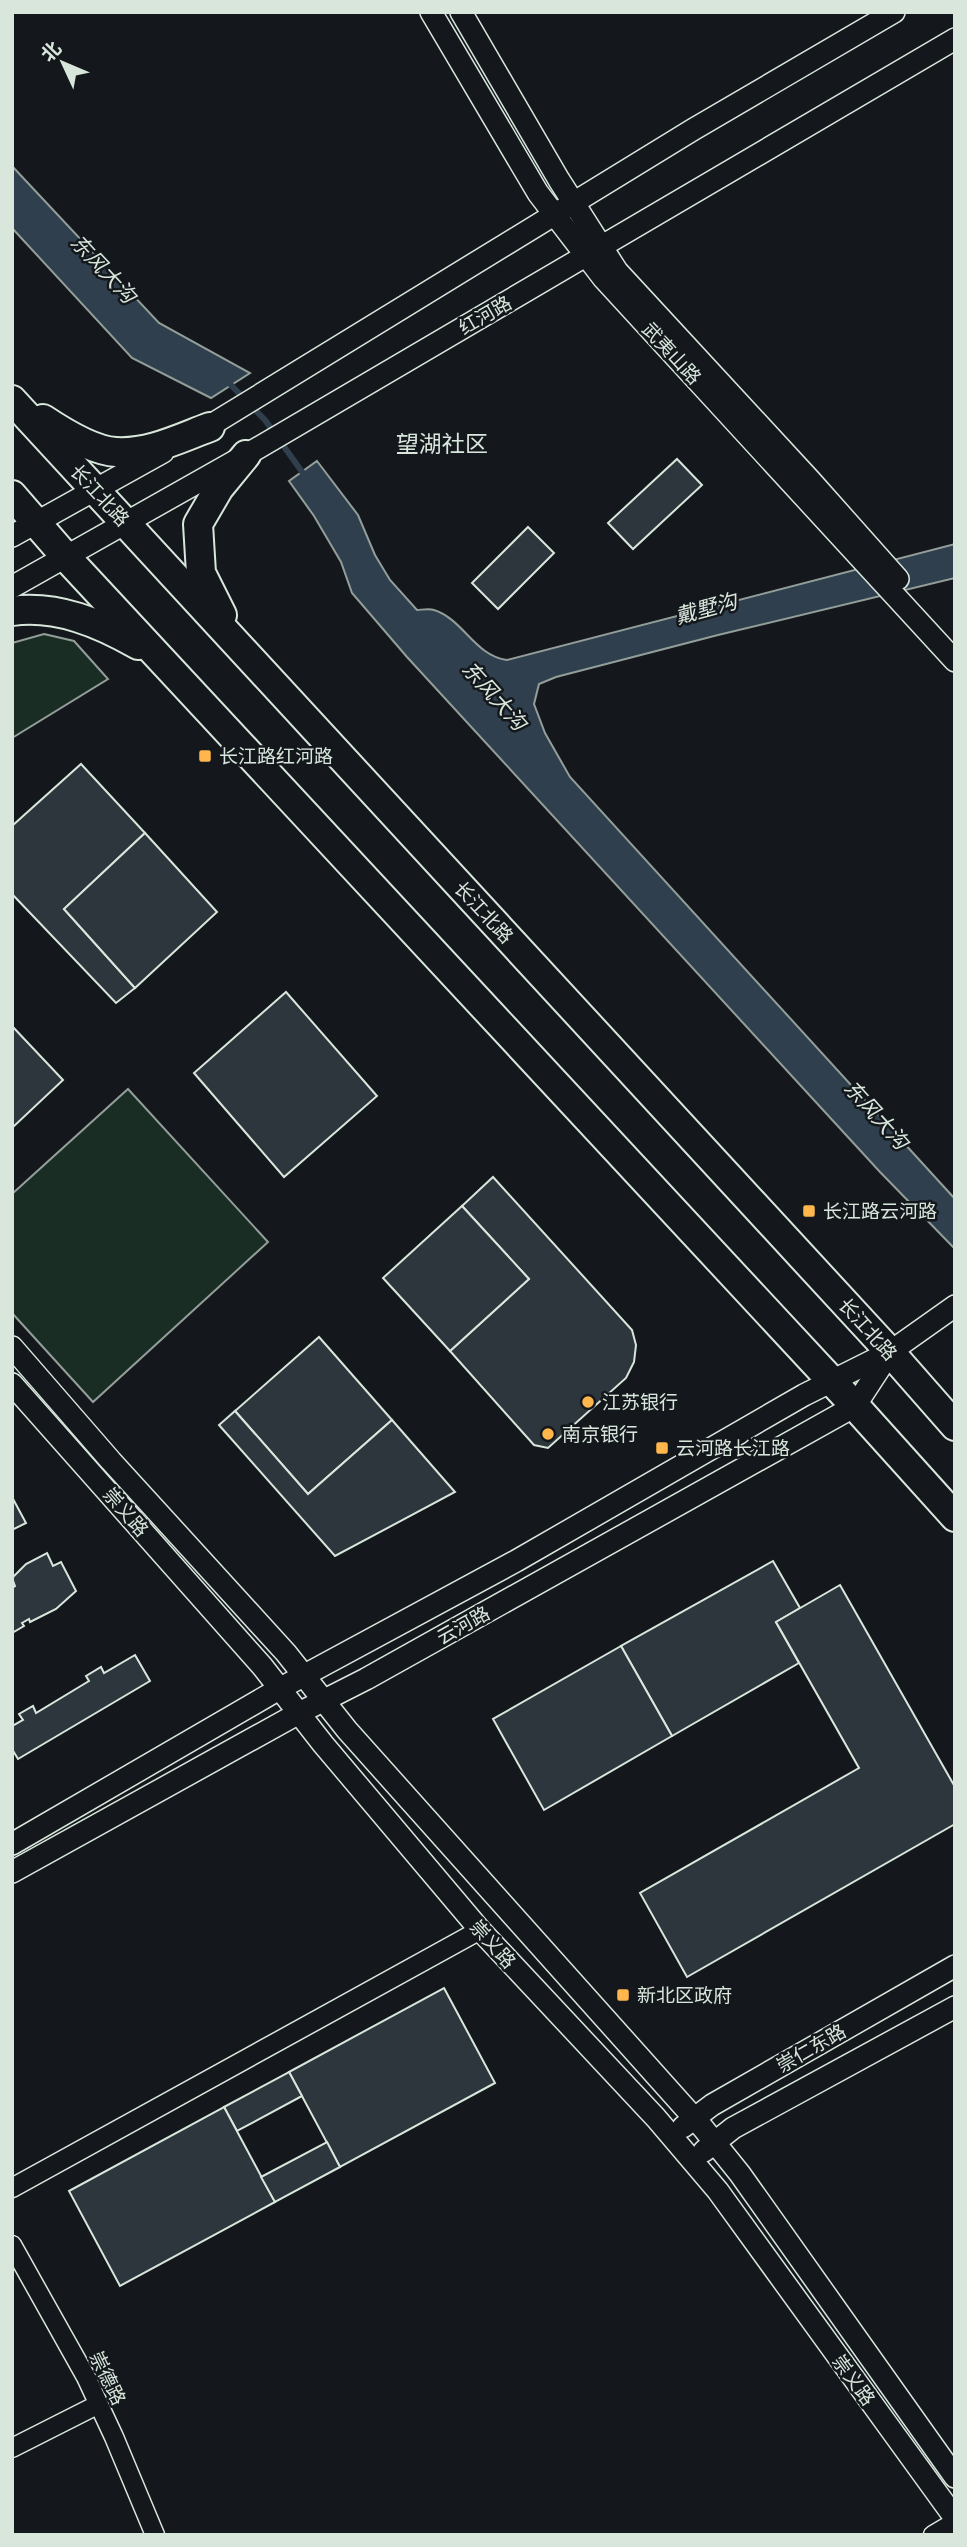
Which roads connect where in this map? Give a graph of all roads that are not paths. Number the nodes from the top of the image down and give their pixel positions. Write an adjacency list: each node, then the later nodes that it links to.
1 (431, 12): 6 (street, 武夷山路)
2 (461, 12): 5 (street, 武夷山路)
3 (894, 12): 5 (street)
4 (955, 38): 7 (street, 红河路)
5 (574, 203): 6 (street); 7 (street, 武夷山路)
6 (555, 215): 7 (street, 武夷山路); 9 (street)
7 (594, 251): 10 (street, 红河路); 17 (street, 武夷山路)
8 (12, 400): 9 (main road); 11 (main road, 长江北路)
9 (210, 427): 11 (street)
10 (246, 455): 13 (street, 红河路); 20 (main road)
11 (94, 489): 13 (main road, 长江北路); 14 (street)
12 (12, 495): 14 (main road)
13 (125, 523): 15 (street, 红河路); 20 (main road, 长江北路)
14 (24, 529): 15 (main road)
15 (65, 556): 16 (street, 红河路); 21 (main road)
16 (12, 587)
17 (906, 599): 19 (street, 武夷山路); 22 (street, 武夷山路)
18 (12, 611): 21 (main road)
19 (955, 640)
20 (236, 643): 25 (main road, 长江北路)
21 (161, 659): 26 (main road)
22 (955, 661)
23 (955, 1306): 25 (street, 云河路)
24 (12, 1347): 31 (street, 崇义路)
25 (890, 1352): 26 (street, 云河路); 28 (street, 云河路); 29 (main road, 长江北路)
26 (832, 1381): 28 (main road); 31 (street, 云河路)
27 (12, 1384): 32 (street, 崇义路)
28 (855, 1406): 30 (main road); 33 (street, 云河路)
29 (955, 1426)
30 (955, 1517)
31 (303, 1676): 32 (street, 云河路); 33 (street, 崇义路)
32 (279, 1689): 34 (street, 崇义路); 35 (street, 云河路)
33 (323, 1700): 34 (street, 云河路); 40 (street, 崇义路)
34 (299, 1713): 36 (street, 云河路); 37 (street, 崇义路)
35 (12, 1844)
36 (12, 1872)
37 (480, 1930): 41 (street, 崇义路); 44 (street)
38 (955, 1966): 40 (street, 崇仁东路)
39 (955, 2007): 42 (street, 崇仁东路)
40 (694, 2118): 41 (street, 崇仁东路); 42 (street, 崇义路)
41 (670, 2136): 43 (street, 崇义路)
42 (715, 2143): 43 (street, 崇仁东路); 48 (street, 崇义路)
43 (691, 2161): 49 (street, 崇义路)
44 (12, 2188)
45 (12, 2245): 46 (street, 崇德路)
46 (97, 2405): 47 (street); 50 (street, 崇德路)
47 (12, 2448)
48 (955, 2477)
49 (955, 2520): 51 (street)
50 (155, 2535)
51 (933, 2535)

